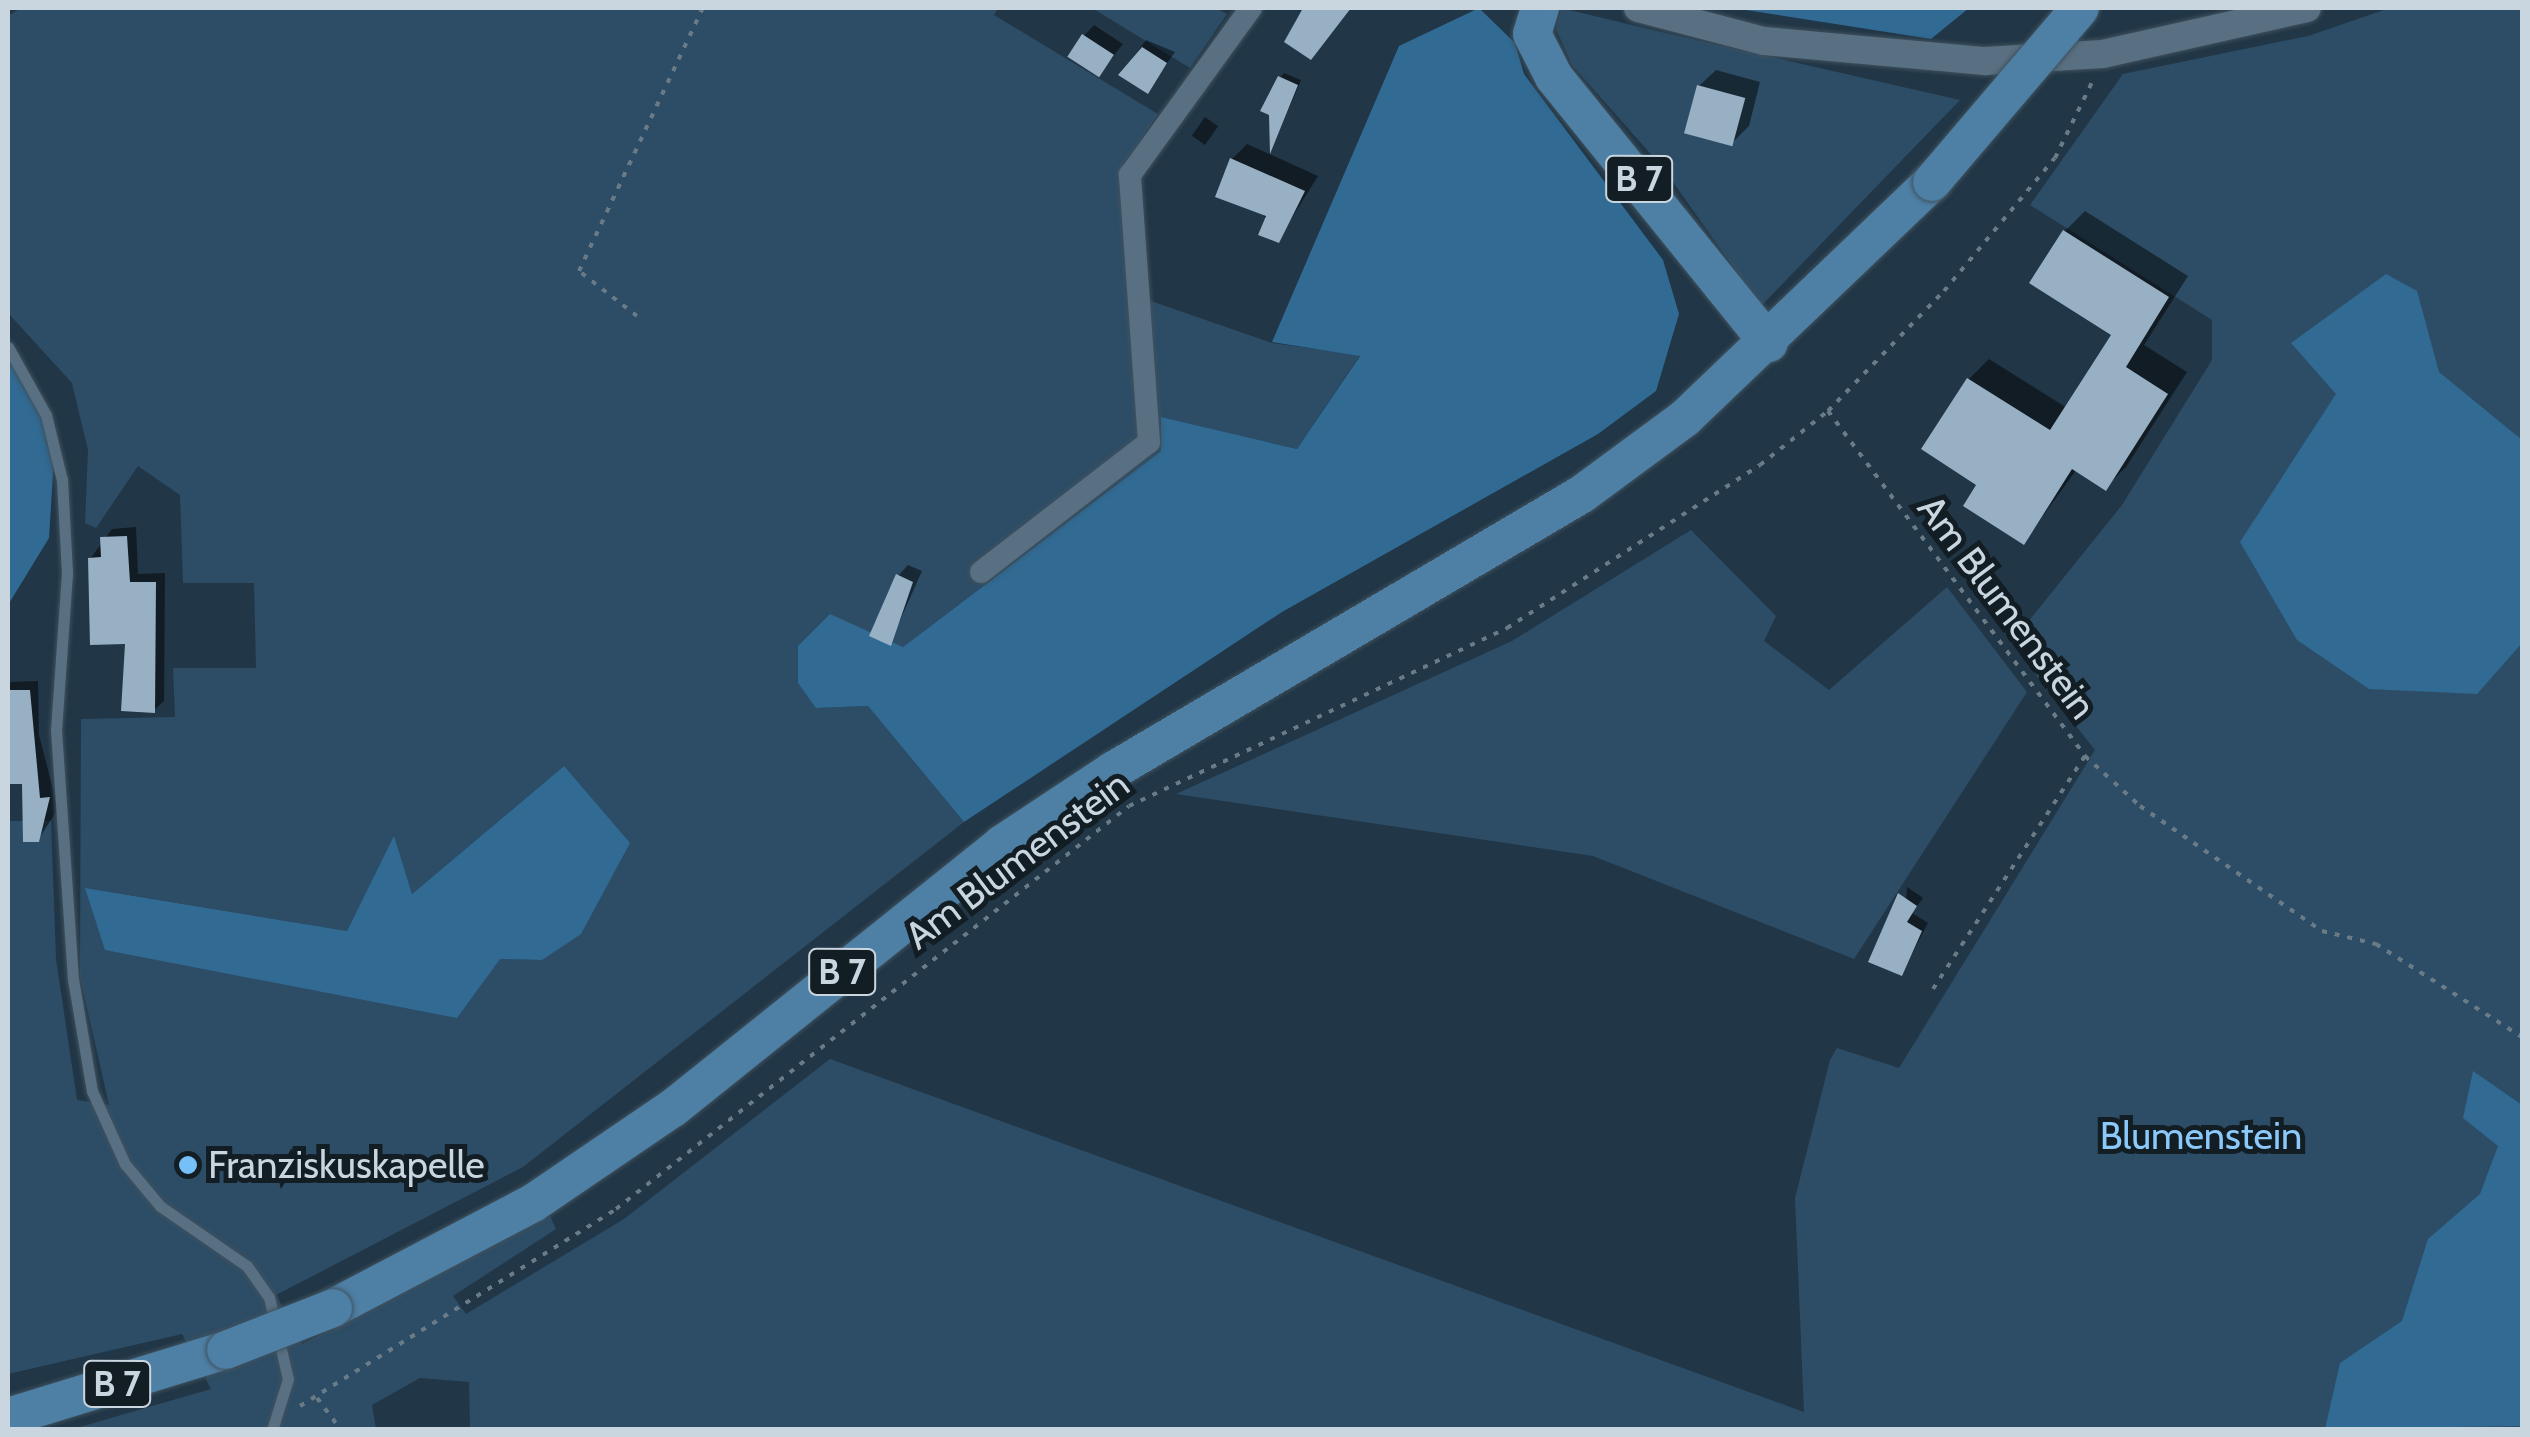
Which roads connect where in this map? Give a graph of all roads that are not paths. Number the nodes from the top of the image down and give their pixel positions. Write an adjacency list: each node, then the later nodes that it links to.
1 (1251, 8): 8 (street)
2 (1540, 8): 6 (main road, B 7)
3 (1638, 8): 5 (street)
4 (2080, 8): 6 (main road, B 7, bridge)
5 (2307, 8)
6 (1770, 342): 9 (main road, B 7, bridge)
7 (8, 347): 10 (lane)
8 (981, 572)
9 (8, 1417)
10 (275, 1423)

